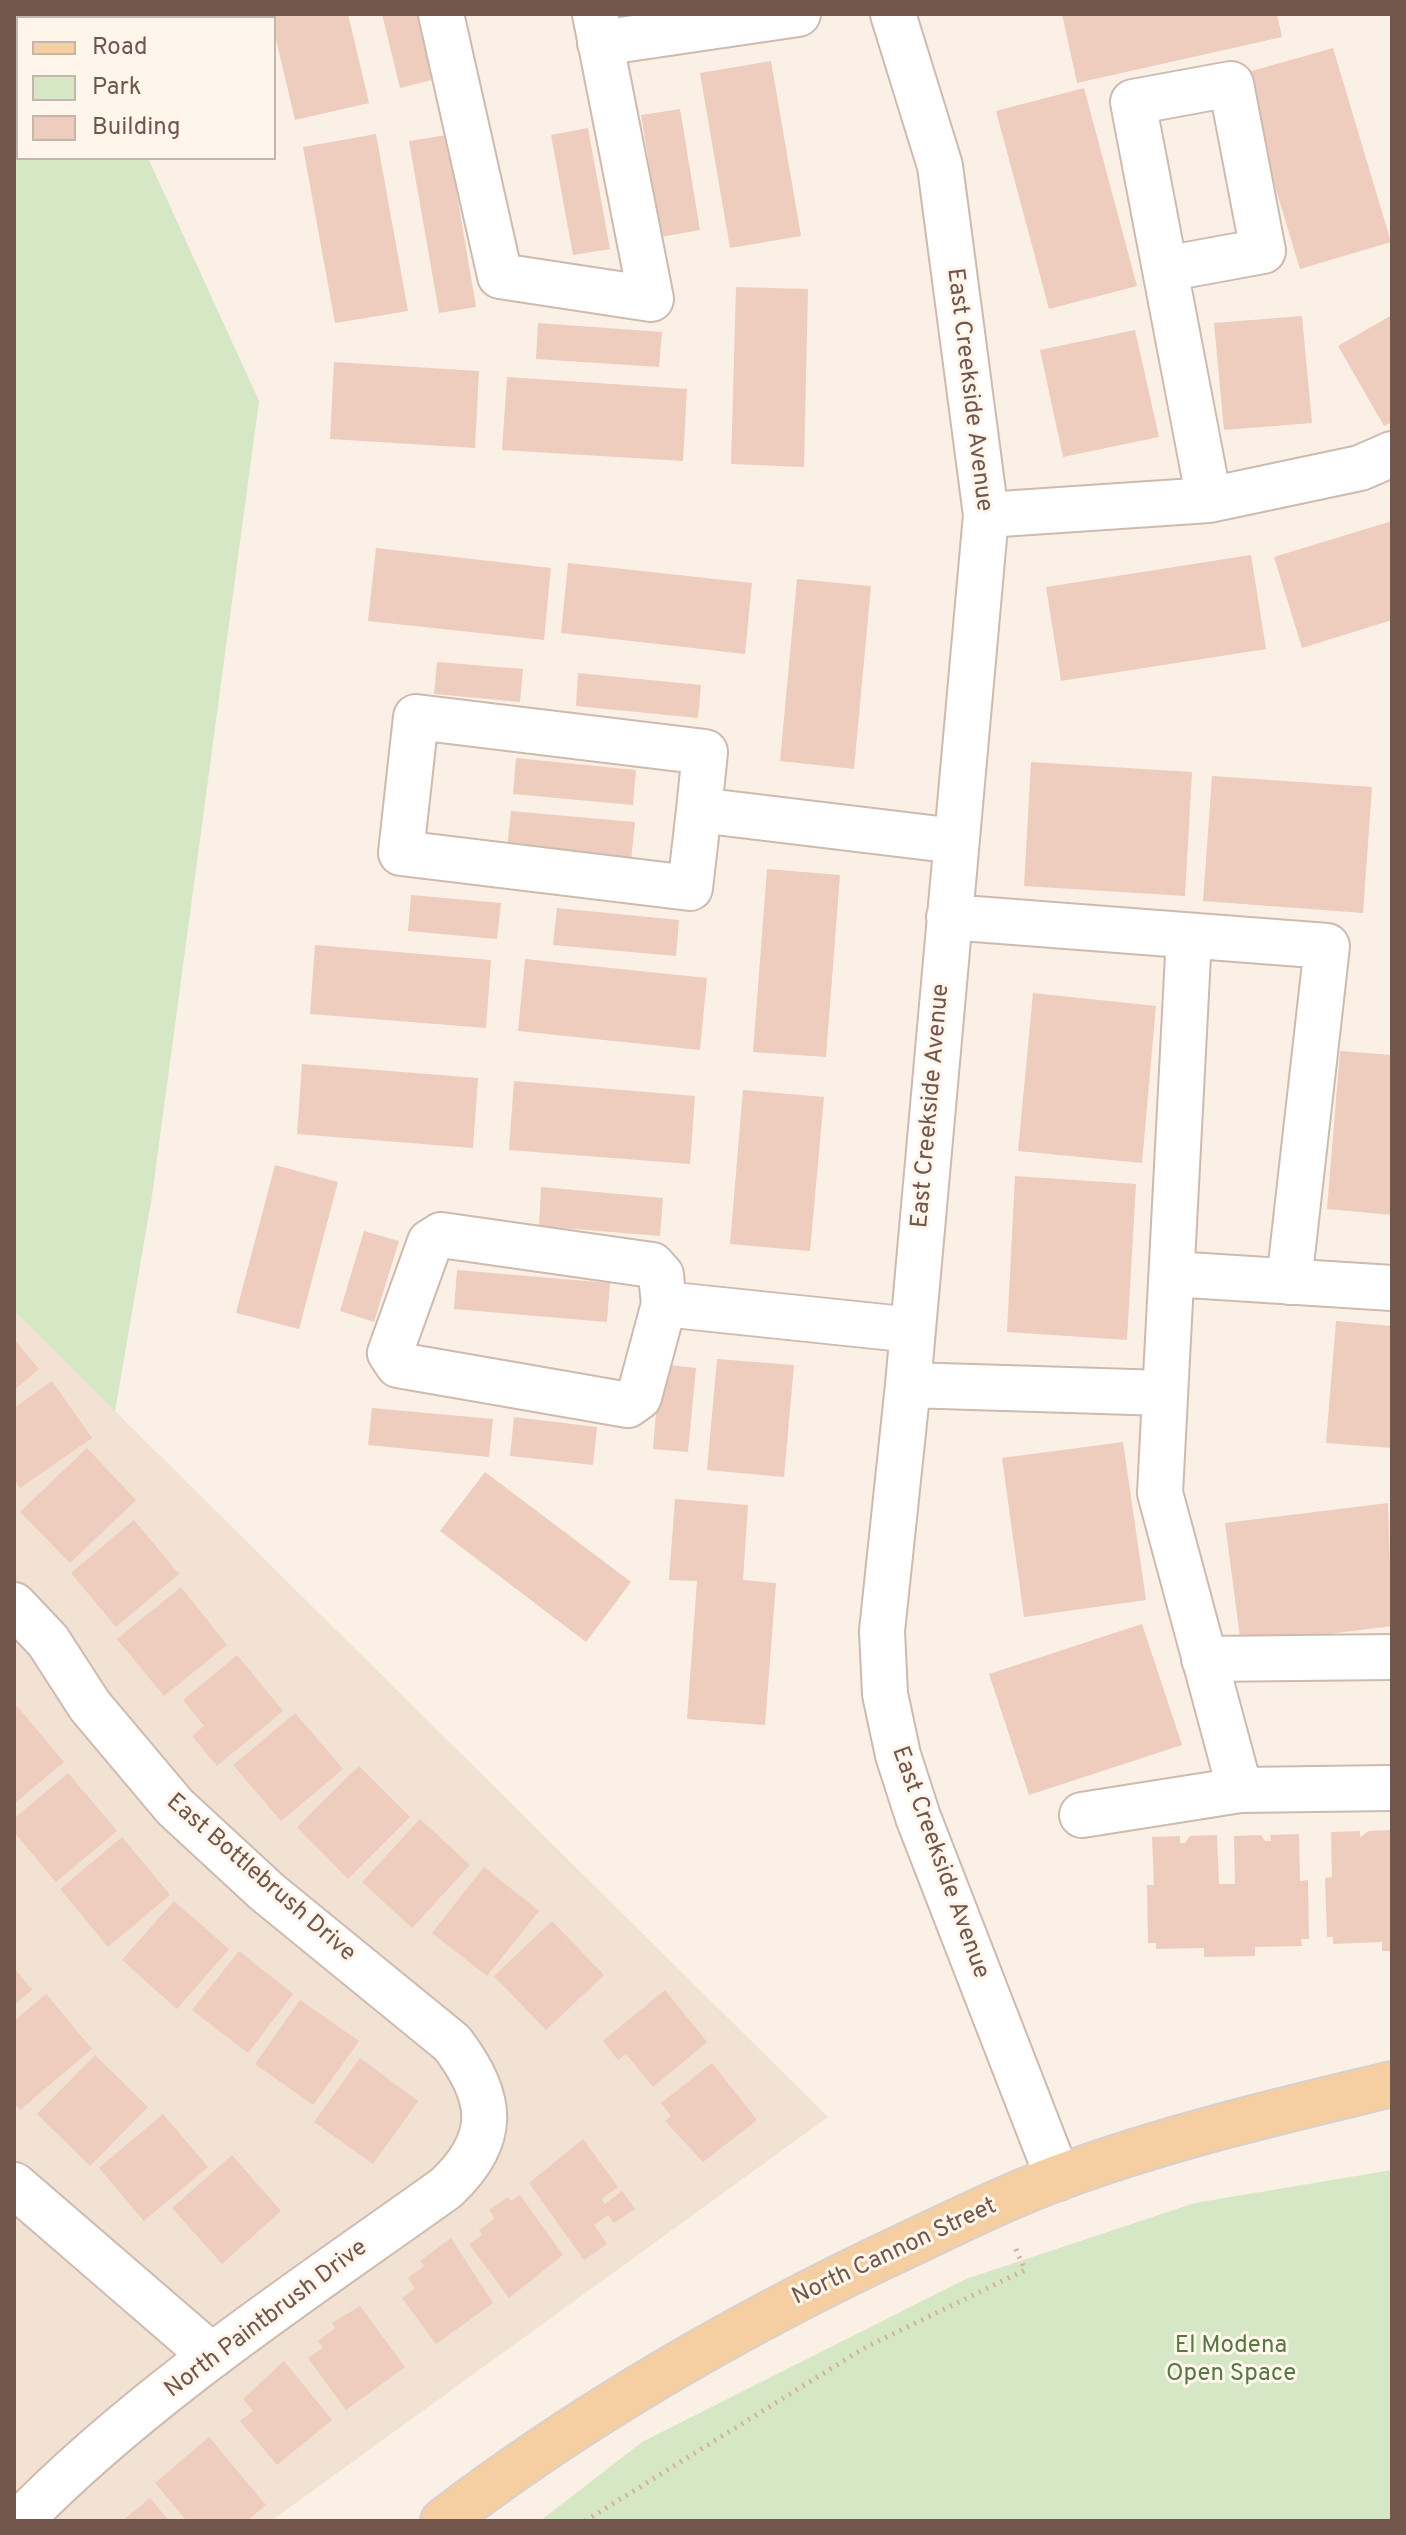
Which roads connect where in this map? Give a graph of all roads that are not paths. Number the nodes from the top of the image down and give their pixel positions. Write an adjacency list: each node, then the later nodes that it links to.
1 (441, 14): 4 (street)
2 (798, 14): 4 (street)
3 (893, 14): 8 (street, East Creekside Avenue)
4 (598, 29)
5 (1165, 269): 7 (street)
6 (1392, 454): 7 (street)
7 (1209, 500): 8 (street)
8 (986, 515): 10 (street, East Creekside Avenue)
9 (699, 810): 9 (street); 10 (street)
10 (956, 841): 11 (street, East Creekside Avenue)
11 (949, 917): 12 (street); 17 (street, East Creekside Avenue)
12 (1189, 936): 13 (street); 14 (street)
13 (1172, 1274): 14 (street); 19 (street)
14 (1289, 1282): 15 (street)
15 (1392, 1288)
16 (664, 1304): 16 (street); 17 (street)
17 (913, 1330): 18 (street, East Creekside Avenue)
18 (908, 1385): 19 (street); 28 (street, East Creekside Avenue)
19 (1165, 1393): 22 (street)
20 (14, 1605): 27 (street, East Bottlebrush Drive)
21 (1392, 1657): 22 (street)
22 (1204, 1659): 24 (street)
23 (1392, 1788): 24 (street)
24 (1240, 1790): 25 (street)
25 (1082, 1815)
26 (1392, 2084): 28 (main road, North Cannon Street)
27 (484, 2105): 30 (street, North Paintbrush Drive)
28 (1058, 2178): 32 (main road, North Cannon Street)
29 (14, 2185): 30 (street)
30 (212, 2356): 31 (street, North Paintbrush Drive)
31 (20, 2521)
32 (443, 2521)

